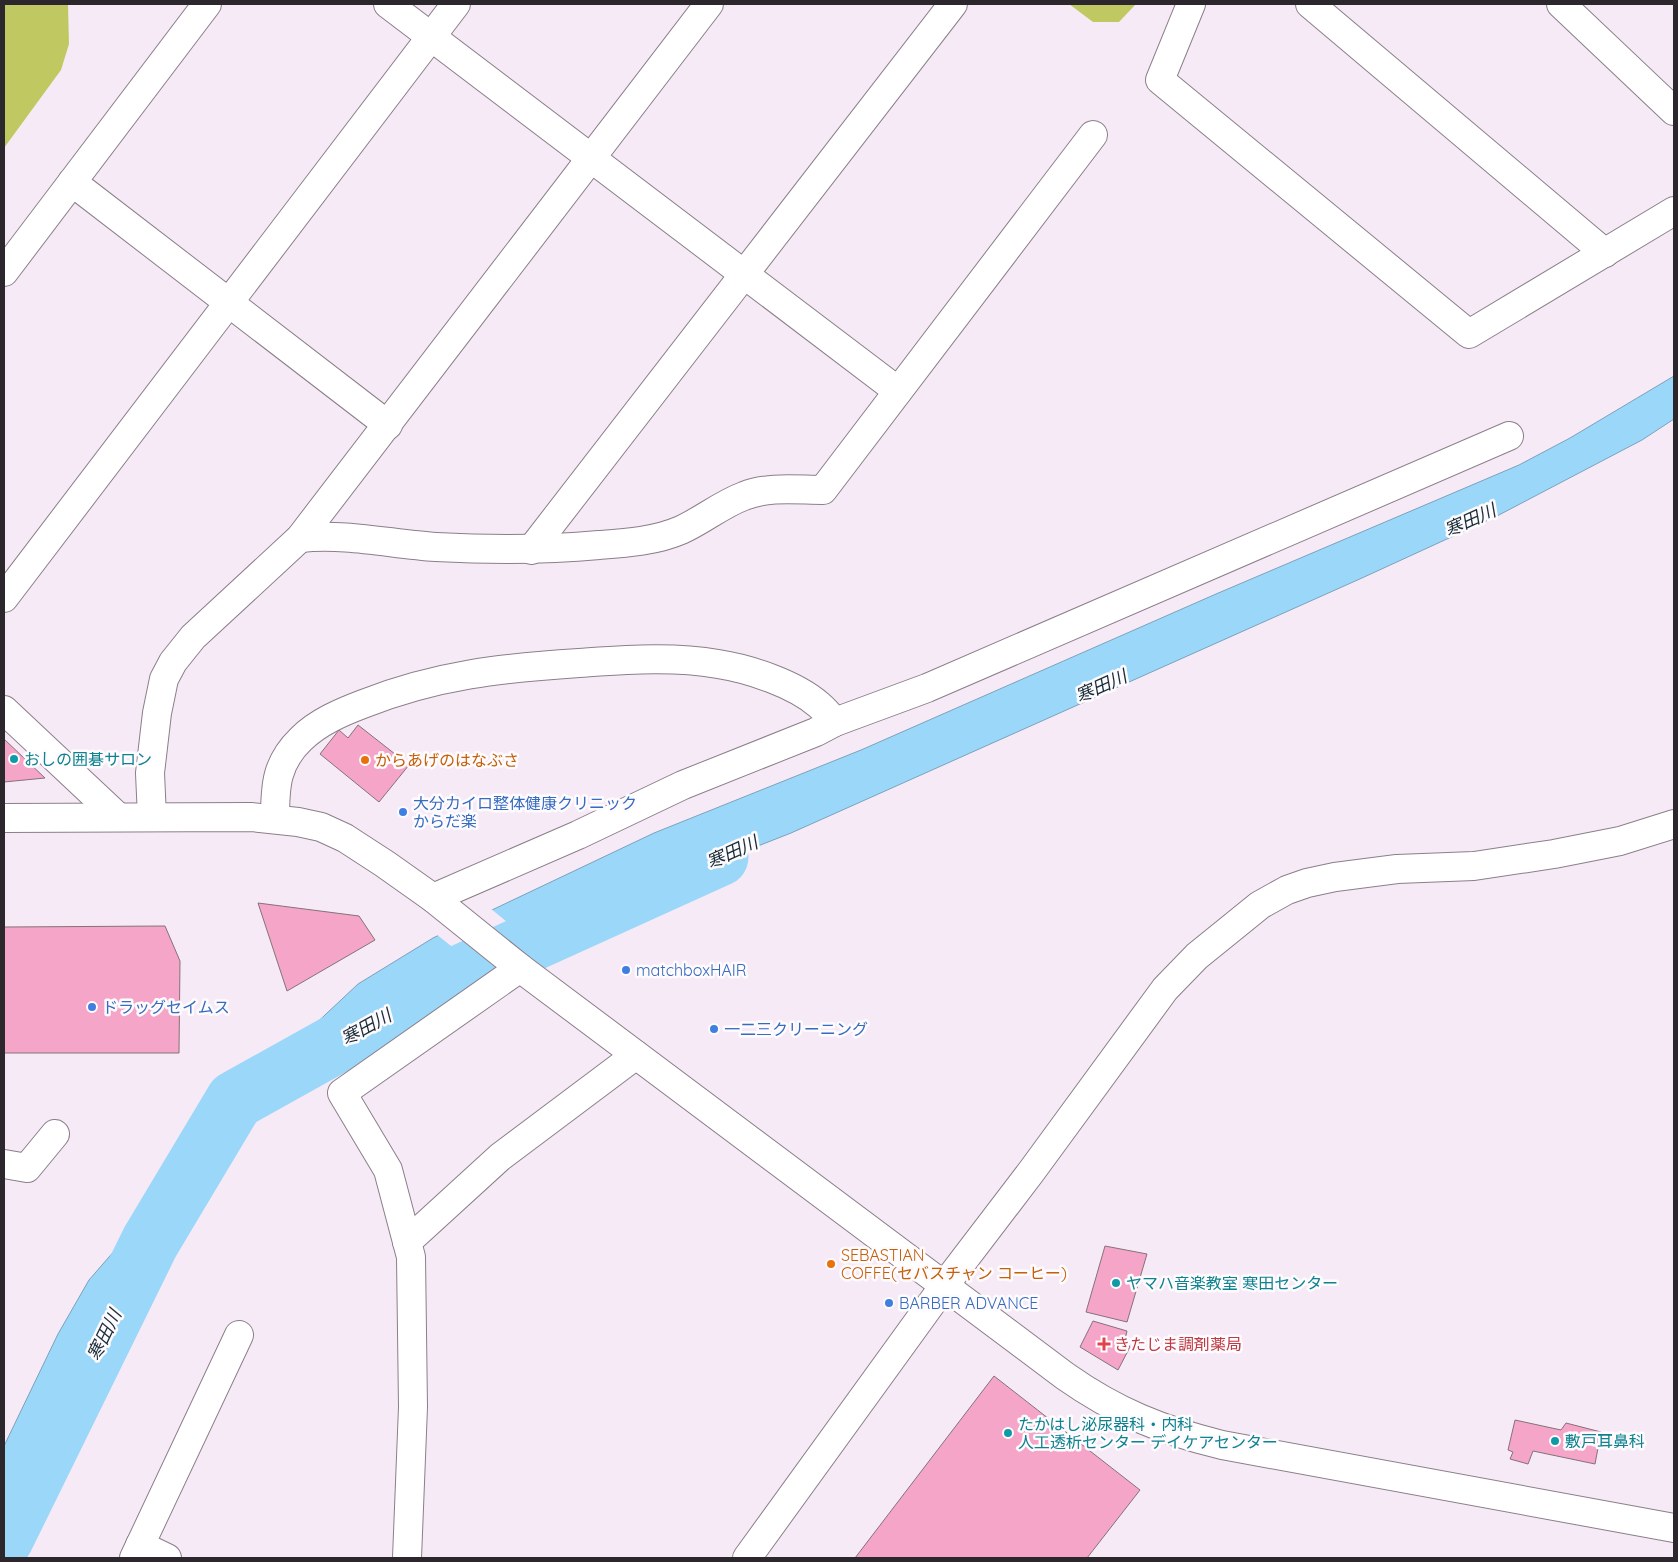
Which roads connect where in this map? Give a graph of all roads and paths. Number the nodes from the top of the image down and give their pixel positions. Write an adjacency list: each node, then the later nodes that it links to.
1 (207, 4): 13 (street)
2 (388, 4): 9 (street)
3 (456, 4): 9 (street)
4 (709, 4): 12 (street)
5 (953, 4): 17 (street)
6 (1191, 4): 15 (street)
7 (1310, 4): 15 (street)
8 (1561, 4): 10 (street)
9 (431, 36): 12 (street); 18 (street)
10 (1674, 111)
11 (1093, 135): 19 (street)
12 (591, 158): 17 (street); 20 (street)
13 (72, 182): 16 (street); 18 (street)
14 (1674, 211): 15 (street)
15 (1605, 253)
16 (4, 272)
17 (744, 274): 19 (street); 23 (street)
18 (229, 302): 20 (street); 24 (street)
19 (898, 391): 23 (street)
20 (388, 424): 22 (street)
21 (1509, 436): 26 (street)
22 (300, 538): 23 (street); 28 (street)
23 (531, 550)
24 (4, 598)
25 (4, 710): 27 (street)
26 (835, 722): 30 (street); 32 (street)
27 (118, 817): 28 (street); 29 (street)
28 (152, 817): 30 (street)
29 (4, 818)
30 (275, 818): 32 (street)
31 (1674, 824): 38 (street)
32 (440, 904): 33 (street)
33 (520, 968): 34 (street); 37 (street)
34 (636, 1055): 37 (street); 38 (street)
35 (54, 1134): 36 (street)
36 (4, 1164)
37 (407, 1242): 43 (street)
38 (944, 1286): 40 (street); 44 (street)
39 (239, 1335): 41 (street)
40 (1674, 1528)
41 (137, 1551): 42 (street)
42 (167, 1558)
43 (407, 1558)
44 (747, 1558)

